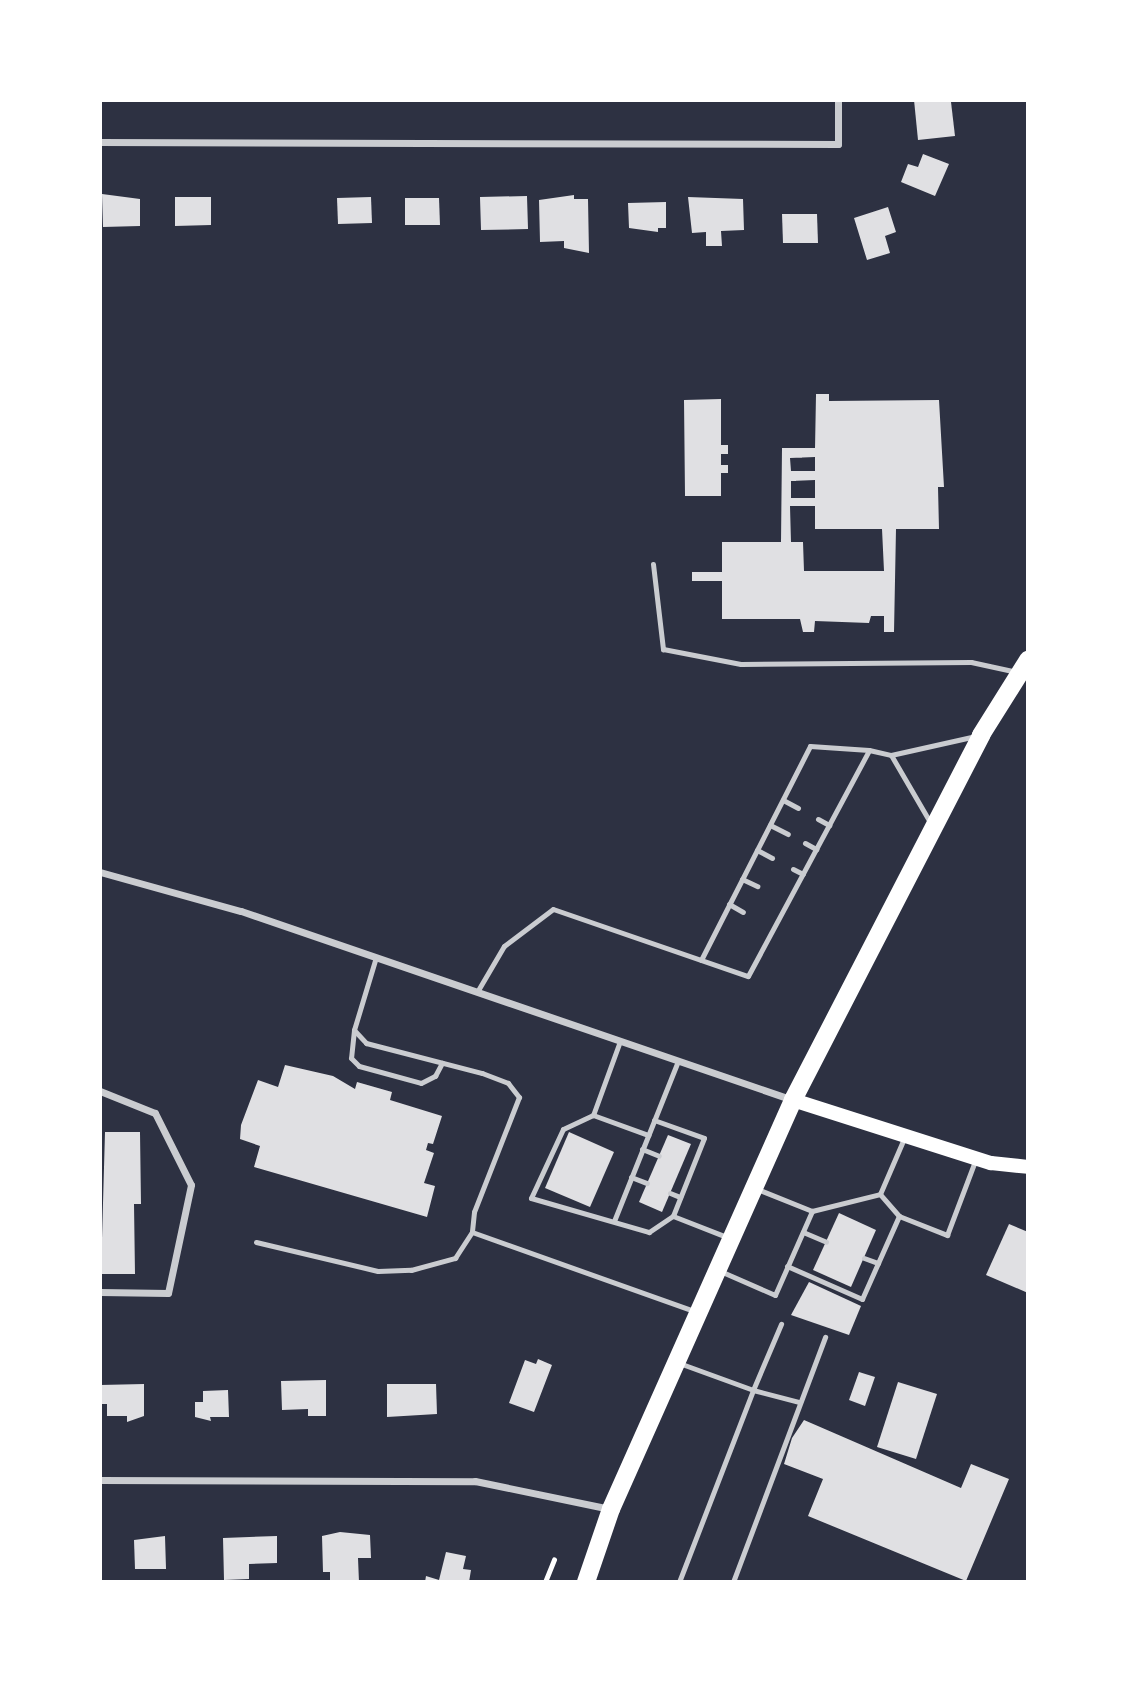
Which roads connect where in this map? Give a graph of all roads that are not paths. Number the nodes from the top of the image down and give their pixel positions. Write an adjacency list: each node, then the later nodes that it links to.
1 (838, 100): 2 (street)
2 (100, 142)
3 (653, 564): 4 (lane)
4 (1024, 666): 5 (highway)
5 (981, 735): 7 (lane); 13 (highway)
6 (869, 750): 7 (lane); 8 (lane); 12 (lane)
7 (891, 755): 13 (lane)
8 (783, 800): 9 (lane); 11 (lane)
9 (798, 808)
10 (818, 819): 12 (lane)
11 (770, 825): 14 (lane); 17 (lane)
12 (829, 825): 16 (lane)
13 (933, 828): 38 (highway)
14 (788, 834)
15 (805, 843): 16 (lane)
16 (816, 849): 21 (lane)
17 (757, 850): 18 (lane); 22 (lane)
18 (772, 858)
19 (793, 869): 21 (lane)
20 (100, 872): 30 (street)
21 (803, 874): 25 (lane)
22 (742, 879): 23 (lane); 26 (lane)
23 (757, 886)
24 (779, 897): 25 (lane)
25 (788, 901): 29 (lane)
26 (729, 904): 27 (lane); 31 (lane)
27 (743, 912)
28 (766, 923): 29 (lane)
29 (774, 927): 31 (lane)
30 (376, 957): 32 (street); 33 (lane)
31 (701, 960): 32 (lane)
32 (477, 992): 34 (street)
33 (354, 1030): 36 (lane); 36 (lane)
34 (620, 1041): 35 (street); 39 (lane)
35 (678, 1060): 38 (street); 40 (lane)
36 (442, 1063): 59 (lane)
37 (100, 1091): 68 (street)
38 (793, 1100): 42 (main road); 51 (highway)
39 (593, 1115): 41 (lane); 58 (lane)
40 (654, 1120): 41 (lane); 48 (lane)
41 (648, 1135): 43 (lane)
42 (906, 1135): 45 (main road); 53 (lane)
43 (642, 1149): 44 (lane); 49 (lane)
44 (659, 1156)
45 (976, 1158): 47 (main road); 57 (lane)
46 (682, 1165): 48 (lane)
47 (1028, 1167)
48 (691, 1168): 54 (lane)
49 (631, 1177): 50 (lane); 58 (lane)
50 (648, 1184)
51 (754, 1187): 55 (lane); 61 (highway)
52 (670, 1193): 54 (lane)
53 (880, 1194): 55 (lane); 57 (lane)
54 (680, 1197): 56 (lane)
55 (812, 1211): 60 (lane)
56 (673, 1216): 58 (lane); 61 (lane)
57 (899, 1216): 65 (lane)
58 (614, 1222)
59 (472, 1231): 62 (lane); 69 (lane)
60 (803, 1232): 63 (lane); 66 (lane)
61 (731, 1239): 67 (highway)
62 (256, 1242)
63 (825, 1242)
64 (863, 1258): 65 (lane)
65 (878, 1263): 66 (lane)
66 (788, 1266): 67 (lane)
67 (716, 1269): 69 (highway)
68 (100, 1292)
69 (699, 1312): 72 (highway)
70 (781, 1324): 73 (lane)
71 (825, 1337): 74 (lane)
72 (676, 1362): 73 (lane); 76 (highway)
73 (752, 1390): 74 (lane); 78 (lane)
74 (799, 1402): 79 (lane)
75 (100, 1480): 76 (street)
76 (611, 1509): 77 (highway)
77 (586, 1582)
78 (679, 1582)
79 (733, 1582)

